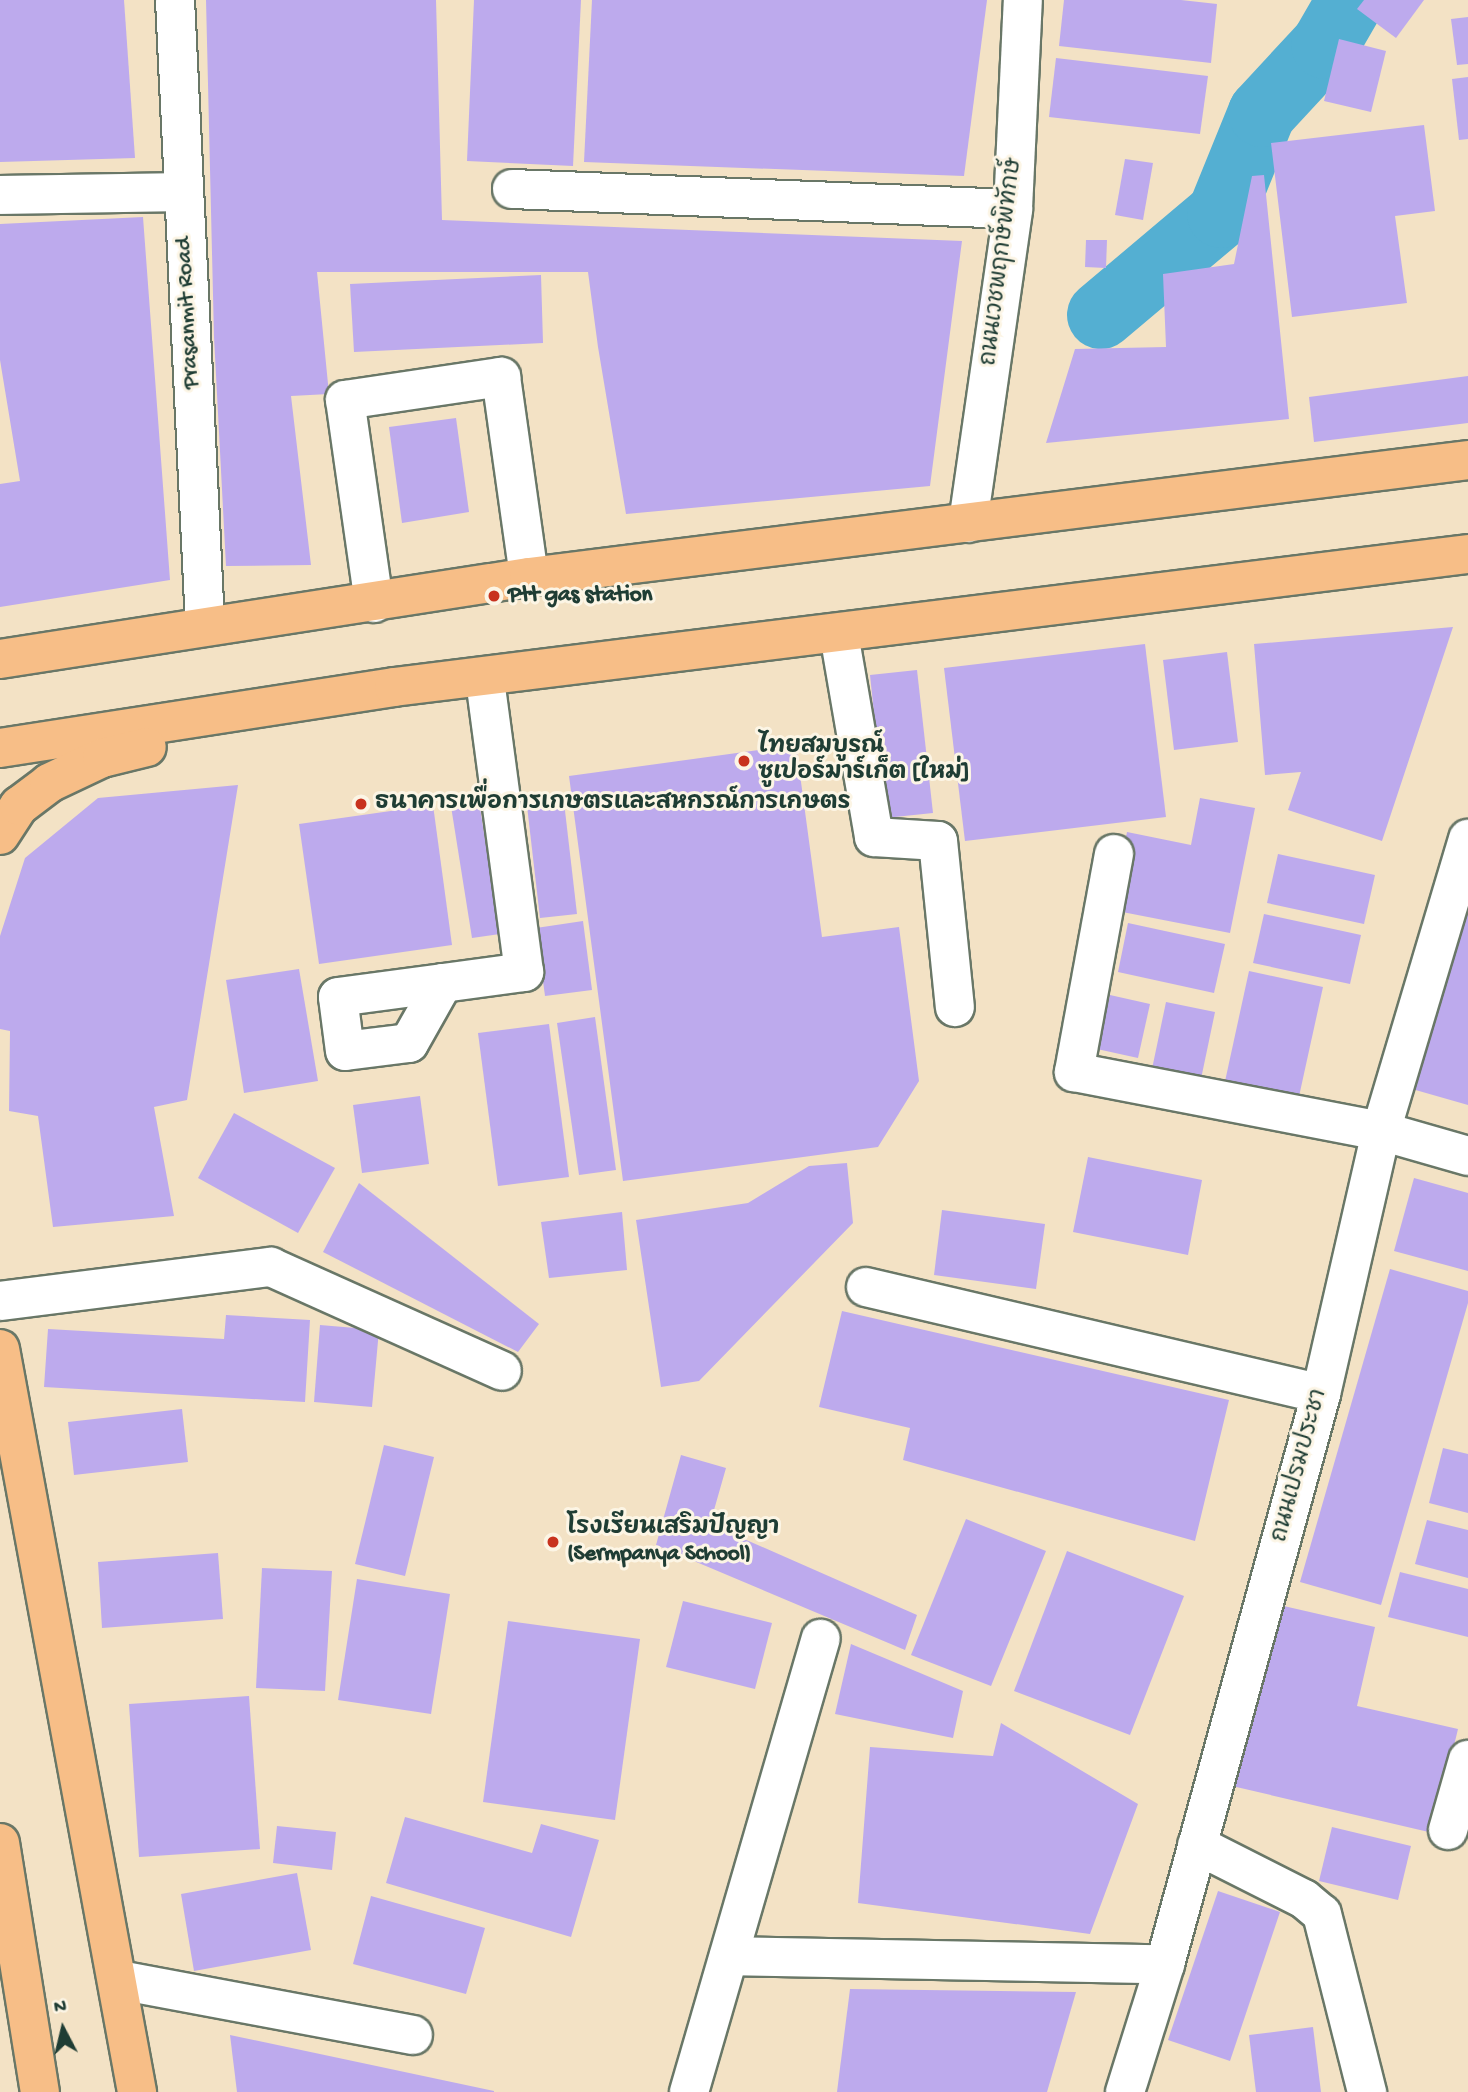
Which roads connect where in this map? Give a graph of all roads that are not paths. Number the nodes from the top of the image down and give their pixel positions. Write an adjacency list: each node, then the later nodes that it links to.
1 (174, 0): 4 (street, Prasanmit Road)
2 (1023, 0): 6 (street, ถนนเวชพฤกษ์พิทักษ์)
3 (512, 189): 6 (street)
4 (183, 192): 5 (street); 12 (street, Prasanmit Road)
5 (0, 195)
6 (1013, 209): 8 (street, ถนนเวชพฤกษ์พิทักษ์)
7 (1468, 460): 8 (main road)
8 (968, 523): 10 (main road)
9 (1468, 554): 13 (main road)
10 (528, 577): 11 (main road); 11 (street)
11 (374, 603): 12 (main road)
12 (205, 625): 14 (main road)
13 (839, 634): 15 (main road); 22 (street)
14 (0, 659)
15 (485, 678): 16 (main road); 21 (street)
16 (394, 687): 17 (main road); 18 (main road)
17 (0, 748)
18 (0, 835)
19 (1468, 839): 23 (street, ถนนเปรมประชา)
20 (1114, 854): 23 (street)
21 (443, 983)
22 (955, 1007)
23 (1381, 1130): 24 (street); 29 (street, ถนนเปรมประชา)
24 (1468, 1156)
25 (866, 1287): 29 (street)
26 (0, 1301): 28 (street)
27 (0, 1349): 37 (main road)
28 (502, 1371)
29 (1321, 1394): 34 (street, ถนนเปรมประชา)
30 (821, 1639): 35 (street)
31 (1468, 1760): 32 (street)
32 (1448, 1830)
33 (0, 1843): 39 (main road)
34 (1197, 1845): 36 (street, ถนนเปรมประชา); 43 (street)
35 (729, 1956): 36 (street); 41 (street)
36 (1165, 1964): 42 (street, ถนนเปรมประชา)
37 (119, 1980): 38 (street); 40 (main road)
38 (413, 2035)
39 (40, 2092)
40 (137, 2092)
41 (690, 2092)
42 (1125, 2092)
43 (1367, 2092)

